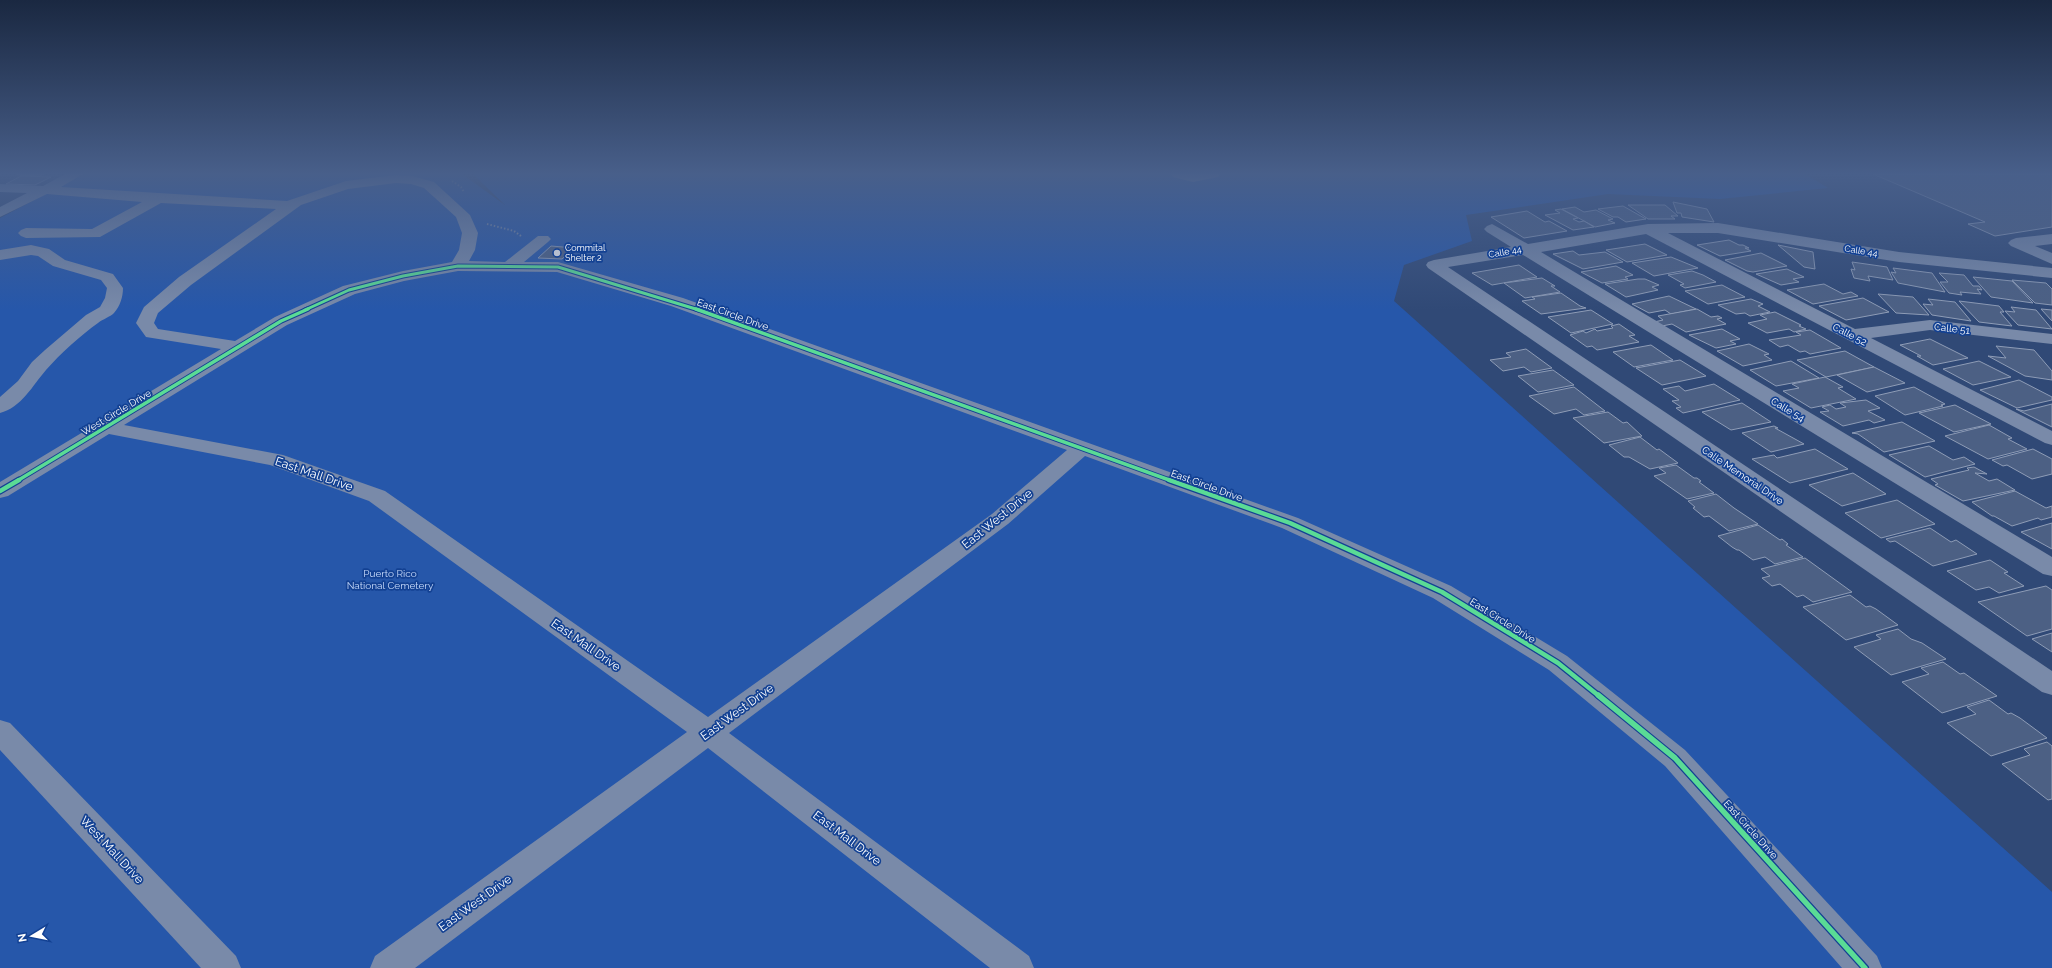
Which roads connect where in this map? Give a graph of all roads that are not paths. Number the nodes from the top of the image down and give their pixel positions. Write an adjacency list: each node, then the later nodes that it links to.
1 (121, 219): 6 (street)
2 (272, 219): 18 (street)
3 (464, 219): 13 (street)
4 (1492, 229): 9 (street, Calle 54)
5 (1648, 229): 9 (street, Calle 44); 15 (street, Calle 44); 16 (street, Calle 52)
6 (26, 233)
7 (2052, 238): 11 (street)
8 (543, 239): 14 (street)
9 (1525, 249): 12 (street, Calle 44); 24 (street, Calle 54)
10 (0, 255): 19 (street)
11 (2052, 259)
12 (1434, 264): 25 (street, Calle Memorial Drive)
13 (458, 266): 14 (street, East Circle Drive); 18 (street, East Circle Drive)
14 (510, 266): 22 (street, East Circle Drive)
15 (2052, 273)
16 (1852, 335): 17 (street, Calle 51); 21 (street, Calle 52)
17 (2052, 339)
18 (240, 347): 20 (street, West Circle Drive)
19 (0, 407)
20 (105, 427): 23 (street, West Circle Drive); 27 (street, East Mall Drive)
21 (2052, 439)
22 (1081, 449): 27 (street, East West Drive); 31 (street, East Circle Drive)
23 (0, 491)
24 (2052, 568)
25 (2052, 685)
26 (0, 731): 28 (street, West Mall Drive)
27 (709, 732): 29 (street, East West Drive); 30 (street, East Mall Drive)
28 (224, 968)
29 (387, 968)
30 (1017, 968)
31 (1865, 968)

